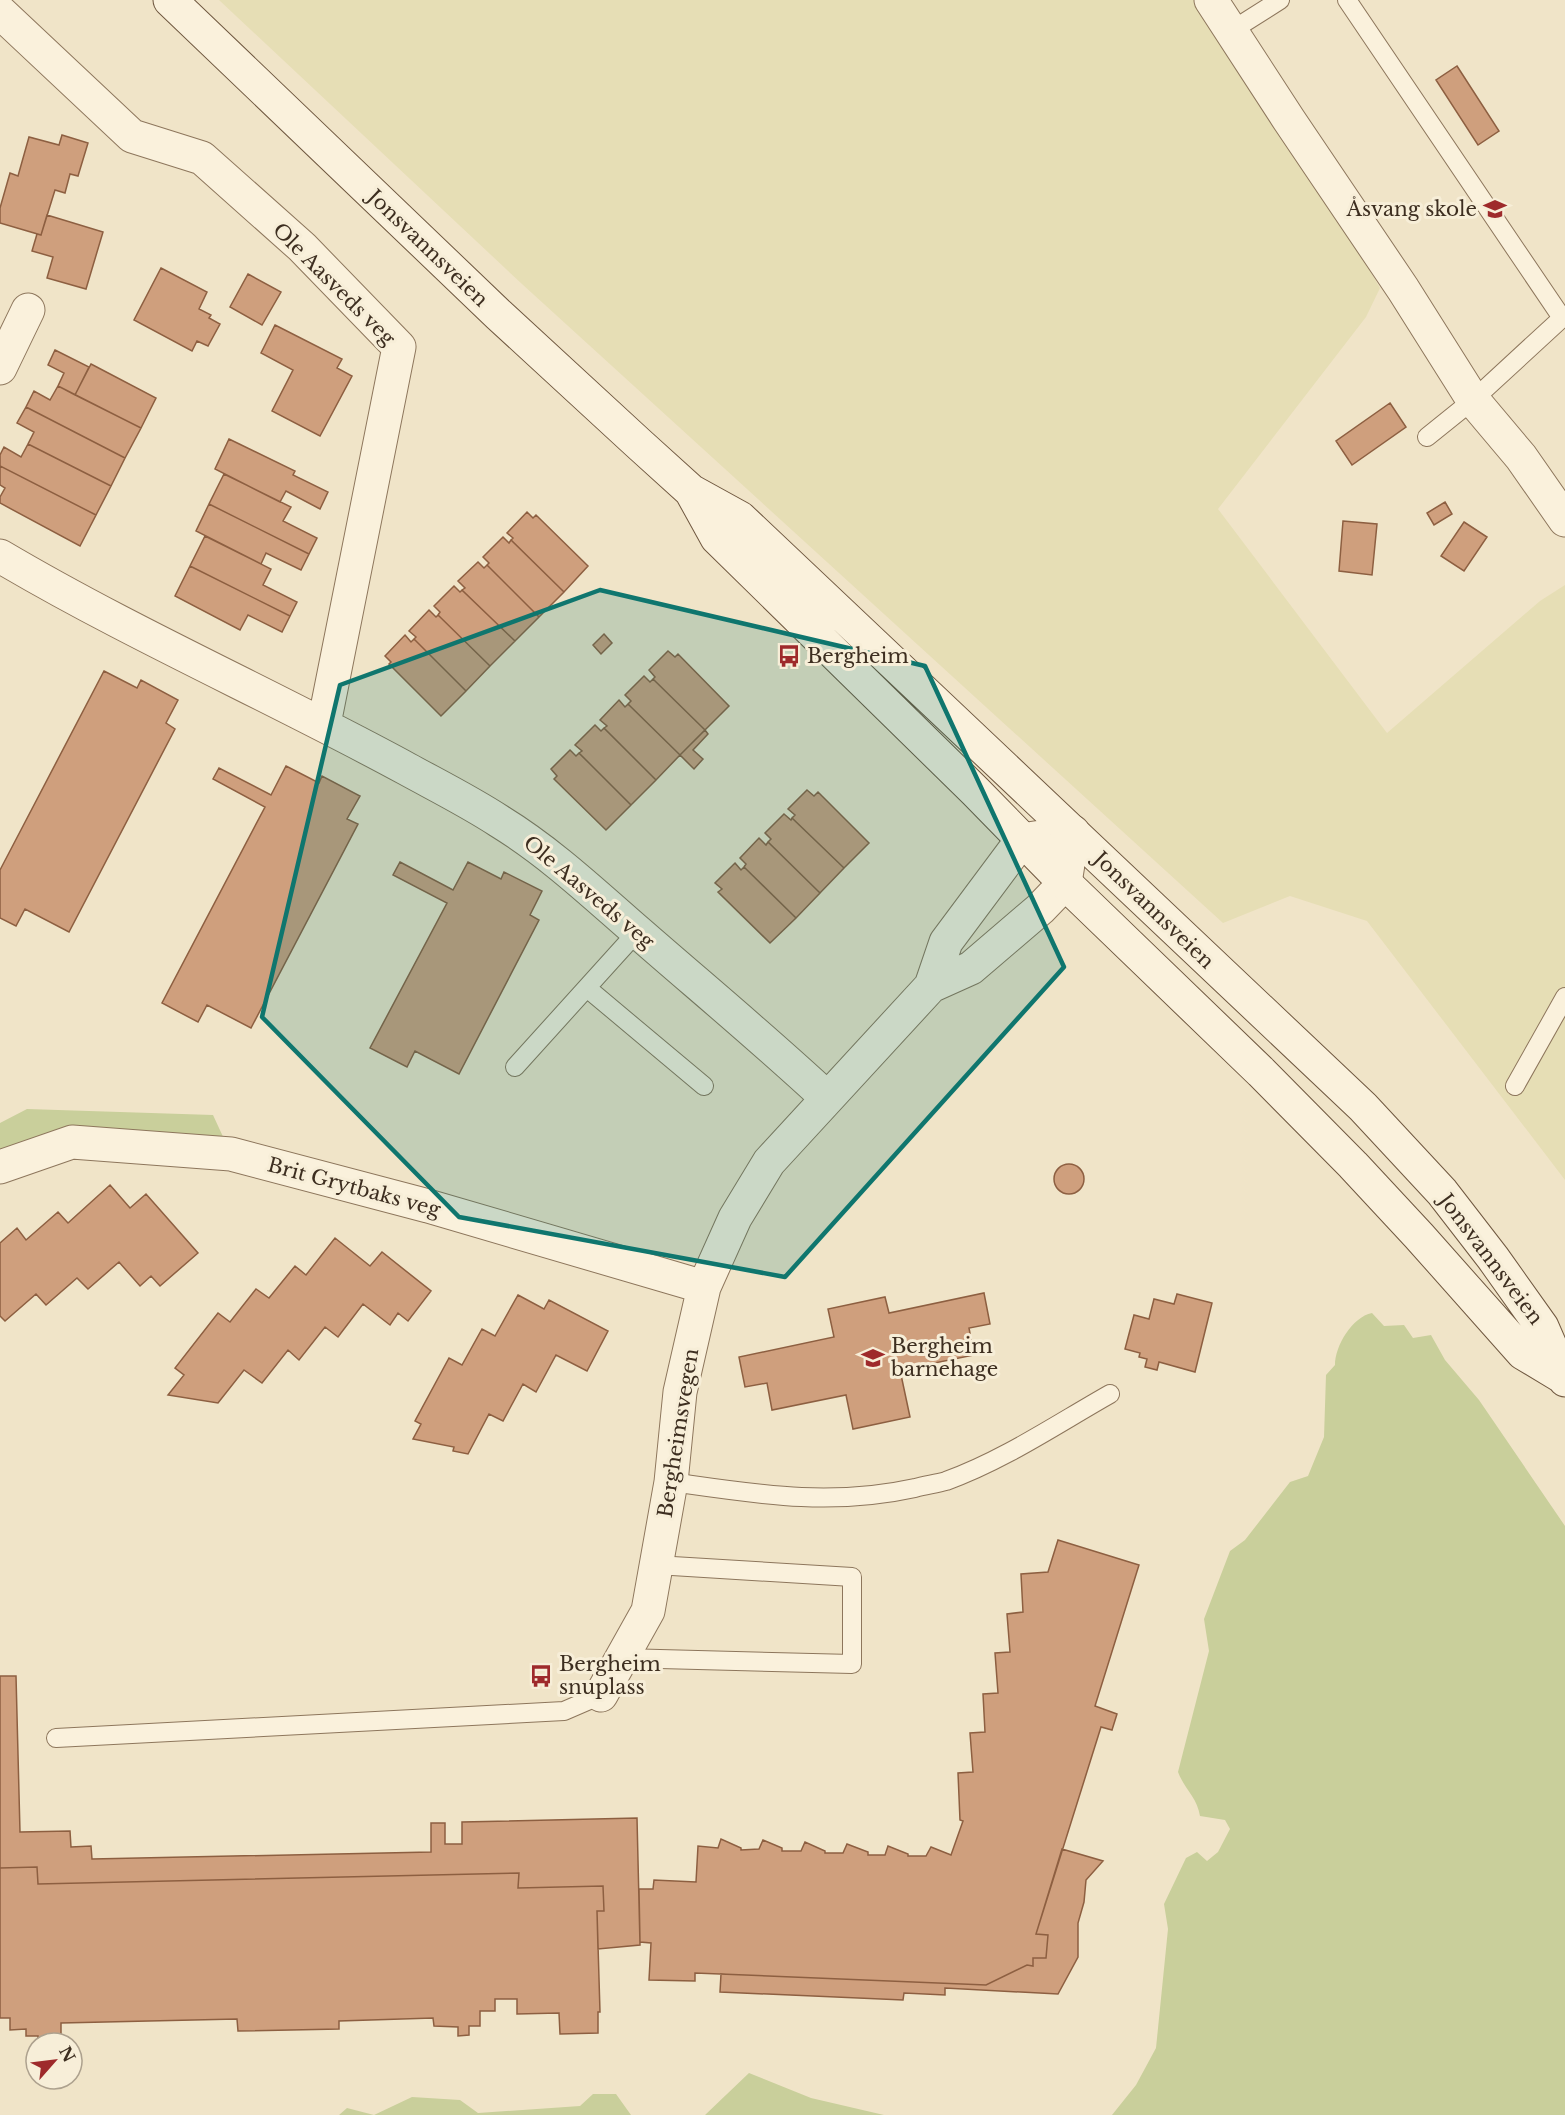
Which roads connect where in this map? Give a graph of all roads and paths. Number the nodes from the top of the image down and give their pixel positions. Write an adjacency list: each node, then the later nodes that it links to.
1 (170, 0): 12 (street, Jonsvannsveien)
2 (1211, 0): 6 (street)
3 (1280, 0): 6 (lane)
4 (1347, 0): 8 (lane)
5 (0, 12): 15 (street, Ole Aasveds veg)
6 (1231, 31): 10 (street)
7 (28, 310): 9 (street)
8 (1563, 319): 10 (lane)
9 (0, 368)
10 (1473, 400): 11 (lane); 13 (street)
11 (1427, 436)
12 (691, 491): 16 (street, Jonsvannsveien); 17 (street, Jonsvannsveien)
13 (1565, 520)
14 (0, 556): 15 (street, Ole Aasveds veg)
15 (324, 724): 19 (street, Ole Aasveds veg)
16 (1073, 832): 17 (street); 18 (street); 29 (street, Jonsvannsveien)
17 (1022, 840): 18 (street, Jonsvannsveien); 20 (street, Bergheimsvegen)
18 (1065, 883): 20 (street, Bergheimsvegen); 29 (street, Jonsvannsveien)
19 (638, 932): 21 (lane); 26 (street, Ole Aasveds veg)
20 (931, 986): 26 (street, Bergheimsvegen)
21 (587, 988): 23 (lane); 24 (lane)
22 (1565, 997): 25 (lane)
23 (515, 1067)
24 (704, 1086)
25 (1515, 1086)
26 (827, 1098): 28 (street, Bergheimsvegen)
27 (0, 1167): 28 (street, Brit Grytbaks veg)
28 (704, 1287): 31 (street, Bergheimsvegen)
29 (1564, 1379)
30 (1110, 1394): 31 (lane)
31 (671, 1482): 32 (street, Bergheimsvegen)
32 (656, 1565): 33 (street, Bergheimsvegen); 33 (lane)
33 (622, 1658): 34 (street, Bergheimsvegen)
34 (601, 1695): 35 (lane)
35 (56, 1738)

